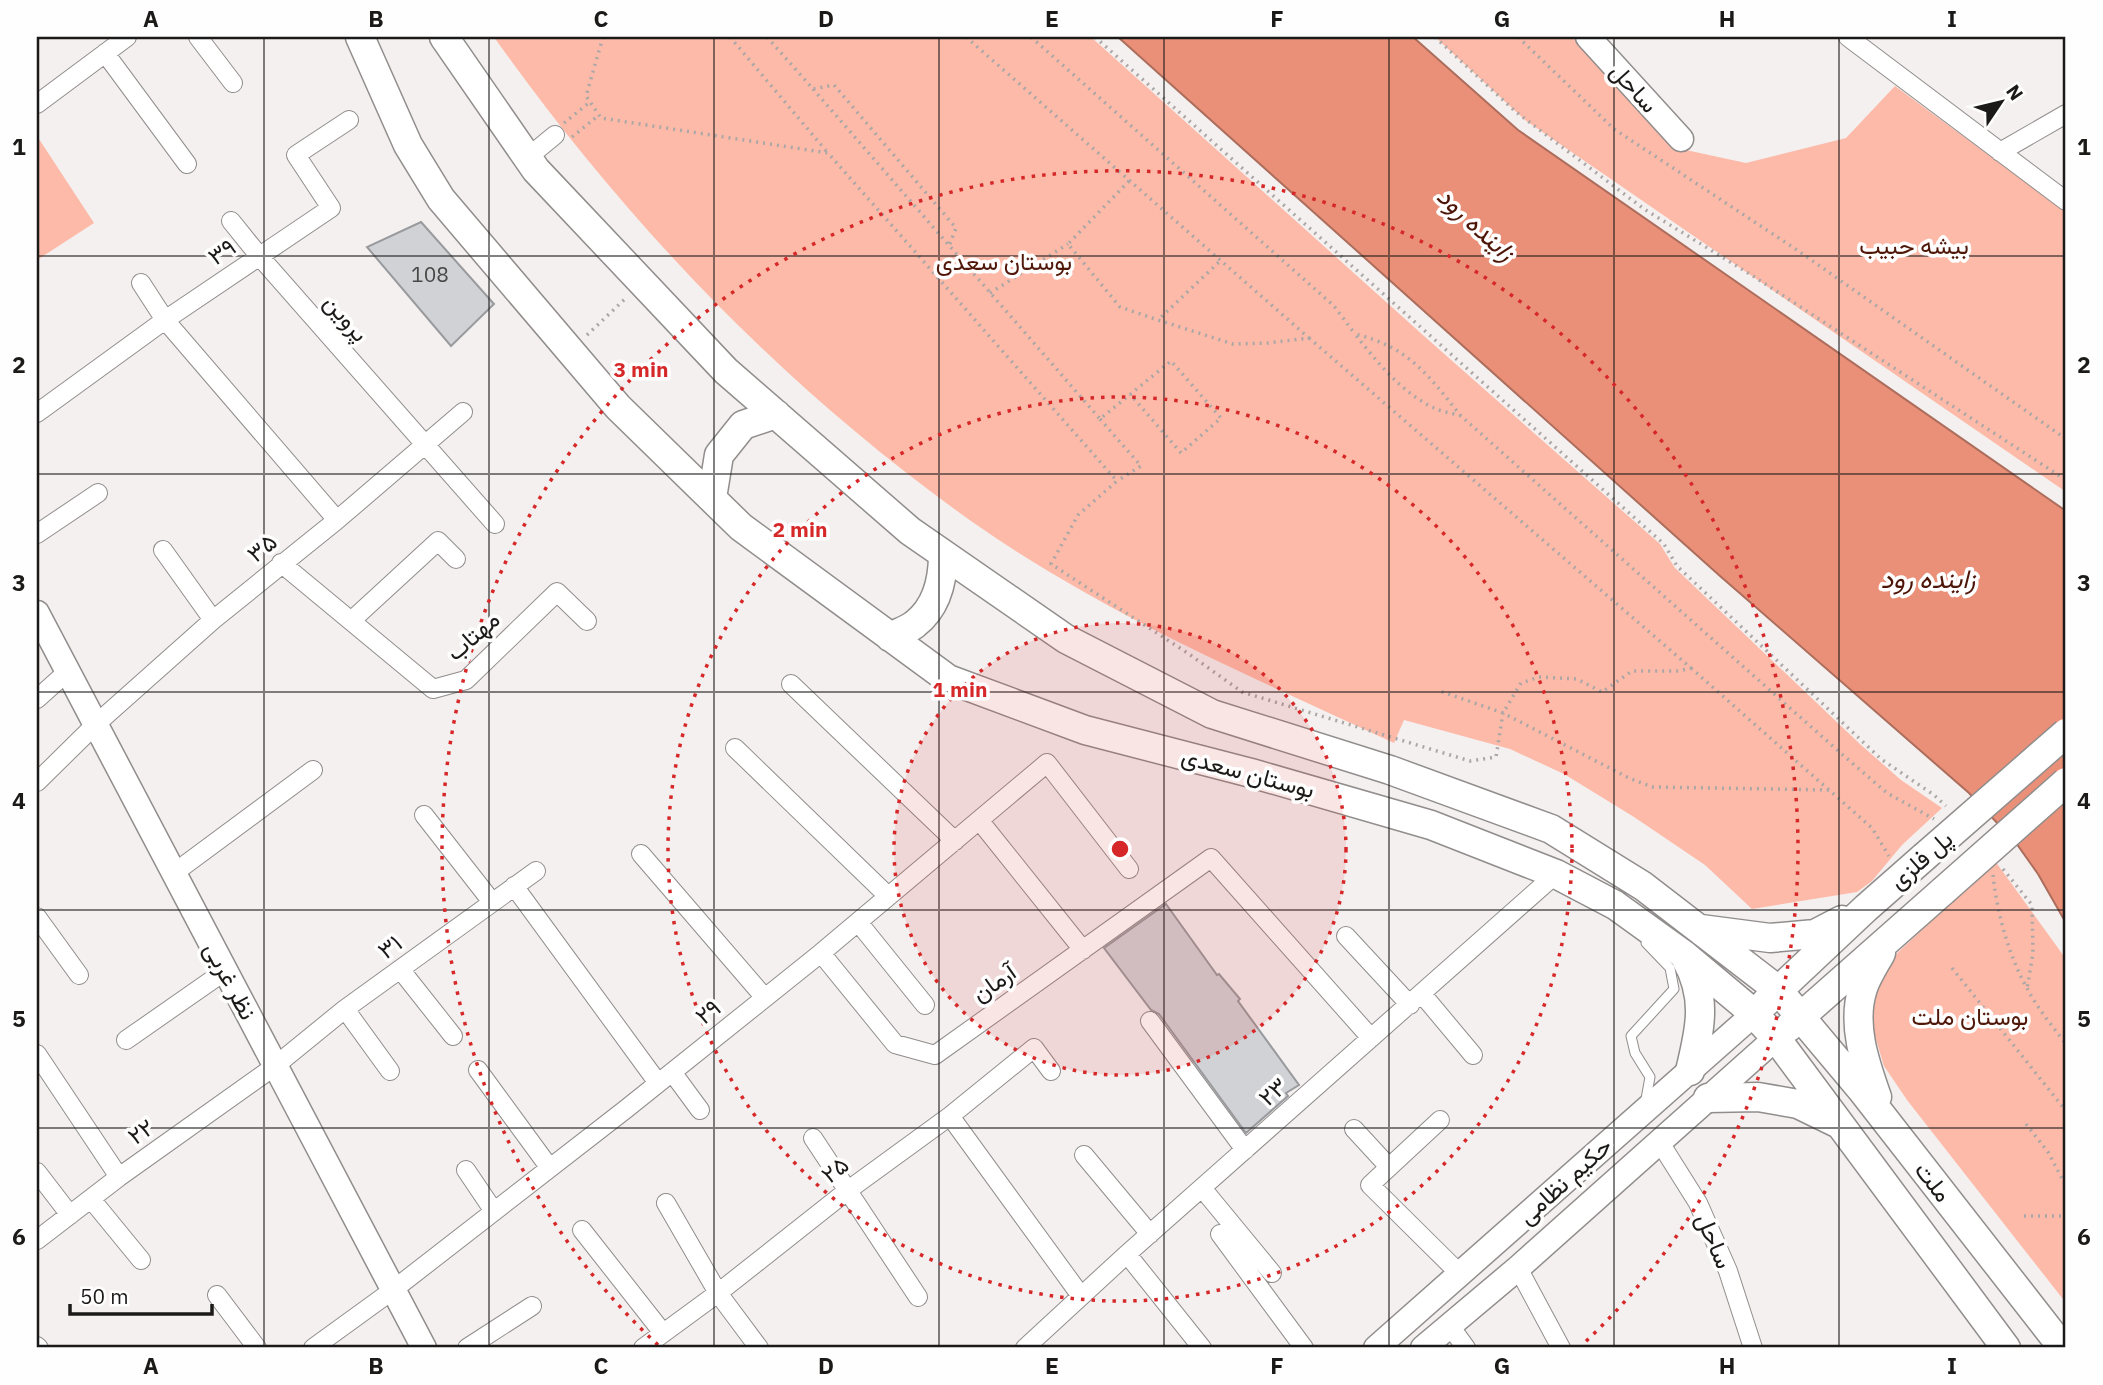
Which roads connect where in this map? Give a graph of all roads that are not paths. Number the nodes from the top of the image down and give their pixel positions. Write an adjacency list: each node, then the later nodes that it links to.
1 (127, 37): 7 (street)
2 (198, 37): 8 (street)
3 (360, 37): 27 (main road, بوستان سعدی)
4 (444, 37): 15 (main road, بوستان سعدی)
5 (1588, 37): 13 (main road, ساحل)
6 (1849, 37): 14 (street)
7 (105, 53): 9 (street); 16 (street)
8 (233, 83)
9 (37, 104)
10 (2066, 114): 14 (street)
11 (349, 120): 19 (street, ۳۹)
12 (562, 133): 15 (street)
13 (1681, 139)
14 (2000, 152): 17 (street)
15 (527, 158): 24 (main road, بوستان سعدی)
16 (187, 164)
17 (2066, 201)
18 (231, 221): 19 (street, پروین)
19 (260, 257): 21 (street, ۳۹); 25 (street, پروین)
20 (141, 283): 21 (street)
21 (165, 320): 23 (street, ۳۹); 28 (street)
22 (463, 412): 25 (street, ۳۵)
23 (37, 413)
24 (776, 414): 27 (main road); 32 (main road, بوستان سعدی)
25 (425, 446): 28 (street, ۳۵); 29 (street, پروین)
26 (98, 493): 30 (street)
27 (712, 498): 39 (main road, بوستان سعدی)
28 (337, 520): 34 (street, ۳۵)
29 (495, 524)
30 (37, 534)
31 (163, 550): 36 (street)
32 (943, 554): 39 (main road); 64 (main road, بوستان سعدی)
33 (456, 559): 37 (street)
34 (281, 563): 36 (street, ۳۵); 37 (street, مهتاب)
35 (37, 613): 40 (main road, نظر غربی)
36 (213, 620): 43 (street, ۳۵)
37 (351, 621): 38 (street, مهتاب)
38 (587, 621)
39 (890, 636): 56 (main road, بوستان سعدی)
40 (67, 672): 42 (street); 43 (main road, نظر غربی)
41 (791, 684): 51 (street)
42 (37, 699)
43 (96, 725): 47 (street, ۳۵); 55 (main road, نظر غربی)
44 (2066, 733): 60 (main road, پل فلزی, bridge)
45 (736, 748): 58 (street)
46 (313, 770): 55 (street)
47 (37, 782)
48 (2066, 782): 67 (main road, پل فلزی, bridge)
49 (424, 815): 59 (street)
50 (979, 820): 51 (street, ۲۹); 53 (street, ۲۹); 68 (street)
51 (955, 841): 58 (street, ۲۹)
52 (640, 854): 75 (street)
53 (1129, 869)
54 (536, 871): 57 (street, ۳۱)
55 (174, 873): 72 (main road, نظر غربی)
56 (1563, 878): 61 (lane); 70 (main road, بوستان سعدی); 76 (street, ۲۳)
57 (514, 886): 59 (street, ۳۱); 93 (street)
58 (888, 897): 63 (street, ۲۹)
59 (492, 902): 71 (street, ۳۱)
60 (1866, 908): 64 (main road); 74 (main road, پل فلزی)
61 (1612, 916)
62 (37, 917): 73 (street)
63 (858, 922): 69 (street, ۲۹); 77 (street)
64 (1700, 929): 74 (main road, بوستان سعدی)
65 (1633, 933): 97 (lane)
66 (1346, 936): 76 (street)
67 (1888, 938): 80 (main road, پل فلزی); 99 (main road)
68 (1083, 950): 69 (street, آرمان); 83 (street, آرمان)
69 (821, 953): 75 (street, ۲۹)
70 (1683, 954): 79 (main road, بوستان سعدی); 91 (main road)
71 (400, 969): 78 (street, ۳۱); 82 (street)
72 (225, 971): 85 (street); 88 (main road, نظر غربی)
73 (79, 975)
74 (1778, 990): 79 (main road, پل فلزی); 80 (main road, بوستان سعدی)
75 (765, 998): 93 (street, ۲۹)
76 (1416, 1000): 83 (street, ۲۳); 87 (street)
77 (925, 1005)
78 (345, 1009): 88 (street, ۳۱); 92 (street)
79 (1754, 1014): 84 (main road, بوستان سعدی); 91 (main road, حکیم نظامی)
80 (1802, 1016): 84 (main road, پل فلزی); 99 (main road, ملت)
81 (1150, 1021): 104 (street)
82 (453, 1036)
83 (1371, 1038): 104 (street, ۲۳)
84 (1776, 1038): 94 (main road, حکیم نظامی); 100 (main road, ملت)
85 (126, 1040)
86 (37, 1054): 110 (street)
87 (1473, 1055)
88 (275, 1066): 110 (street, ۲۲); 126 (main road, نظر غربی)
89 (478, 1070): 106 (street)
90 (1051, 1071): 96 (street, ۲۵)
91 (1690, 1071): 97 (main road, حکیم نظامی)
92 (390, 1072)
93 (665, 1078): 95 (street); 106 (street, ۲۹)
94 (1709, 1098): 100 (main road); 103 (main road, حکیم نظامی)
95 (700, 1110)
96 (950, 1116): 112 (street, ۲۵); 129 (street)
97 (1635, 1119): 125 (main road, حکیم نظامی)
98 (1440, 1120): 107 (street)
99 (1887, 1123): 149 (main road, ملت)
100 (1842, 1125): 148 (main road, ملت)
101 (1354, 1129): 107 (street)
102 (813, 1139): 112 (street)
103 (1659, 1141): 123 (main road, حکیم نظامی); 147 (street, ساحل)
104 (1245, 1150): 111 (street, ۲۳)
105 (1084, 1155): 118 (street)
106 (549, 1167): 115 (street, ۲۹)
107 (1389, 1167): 125 (street)
108 (466, 1170): 115 (street)
109 (37, 1172): 116 (street)
110 (119, 1177): 113 (street, ۲۲)
111 (1202, 1188): 118 (street, ۲۳); 124 (street)
112 (848, 1191): 127 (street, ۲۵); 130 (street)
113 (91, 1199): 116 (street, ۲۲); 122 (street)
114 (666, 1203): 127 (street)
115 (493, 1210): 126 (street, ۲۹)
116 (70, 1215): 120 (street, ۲۲)
117 (582, 1230): 133 (street)
118 (1150, 1234): 121 (street, ۲۳)
119 (1220, 1234): 142 (street)
120 (37, 1240)
121 (1127, 1254): 129 (street, ۲۳); 141 (street)
122 (141, 1260)
123 (1518, 1268): 132 (main road, حکیم نظامی); 146 (street)
124 (1272, 1273)
125 (1460, 1274): 143 (main road, حکیم نظامی)
126 (393, 1290): 135 (street, ۲۹); 136 (main road, نظر غربی)
127 (718, 1293): 133 (street, ۲۵); 139 (street)
128 (217, 1295): 134 (street)
129 (1082, 1296): 140 (street, ۲۳)
130 (918, 1297)
131 (532, 1306): 137 (street)
132 (1450, 1326): 144 (main road, حکیم نظامی); 145 (street)
133 (663, 1332): 138 (street, ۲۵)
134 (257, 1348)
135 (313, 1348)
136 (424, 1348)
137 (467, 1348)
138 (643, 1348)
139 (759, 1348)
140 (1025, 1348)
141 (1202, 1348)
142 (1304, 1348)
143 (1376, 1348)
144 (1423, 1348)
145 (1466, 1348)
146 (1561, 1348)
147 (1753, 1348)
148 (2006, 1348)
149 (2063, 1348)

